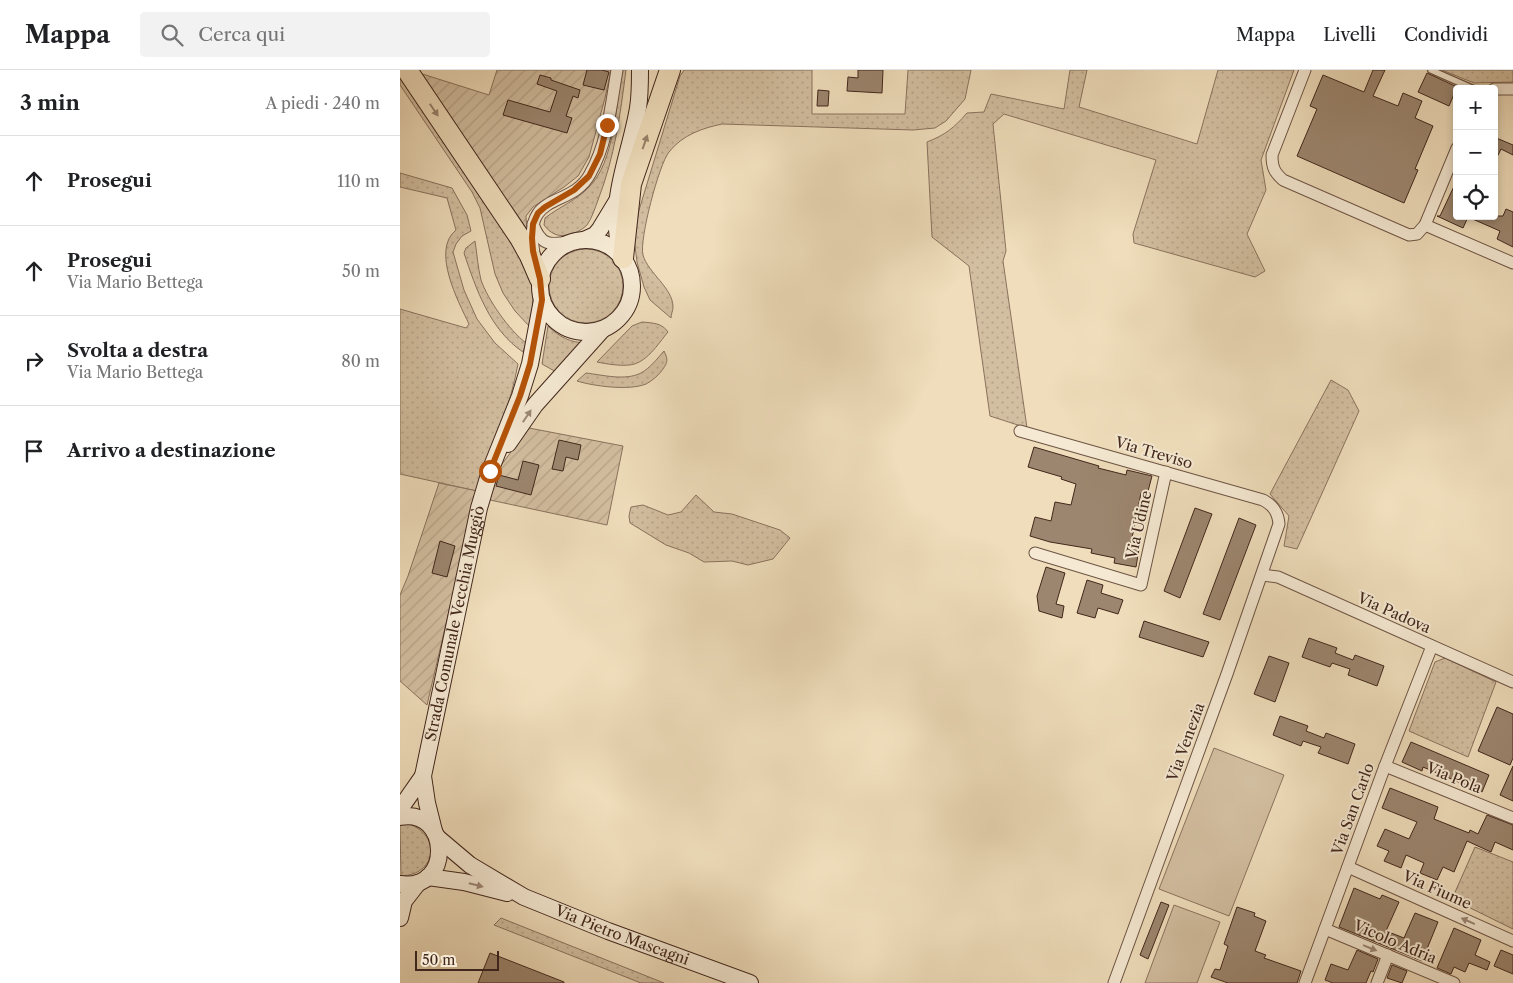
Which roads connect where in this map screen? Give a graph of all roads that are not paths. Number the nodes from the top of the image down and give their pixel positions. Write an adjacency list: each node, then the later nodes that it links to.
1 (407, 70): 17 (highway, one-way to 17)
2 (617, 70): 12 (street)
3 (640, 70): 11 (main road)
4 (670, 70): 15 (highway, one-way to 4)
5 (1305, 70): 13 (street)
6 (1431, 70): 7 (lane)
7 (1465, 85)
8 (1498, 89): 9 (street)
9 (1513, 89)
10 (1453, 158): 13 (street)
11 (617, 201): 14 (main road); 15 (main road)
12 (533, 224): 14 (street); 17 (street)
13 (1425, 225): 16 (street)
14 (580, 240): 15 (main road); 17 (main road)
15 (623, 258): 19 (main road)
16 (1513, 263)
17 (540, 279): 18 (main road)
18 (542, 300): 19 (main road); 21 (main road, Strada Comunale Vecchia Muggiò)
19 (603, 329): 21 (main road, Strada Comunale Vecchia Muggiò, one-way to 19)
20 (1020, 431): 22 (street, Via Treviso)
21 (490, 471): 29 (main road, Strada Comunale Vecchia Muggiò)
22 (1166, 472): 23 (street, Via Treviso); 24 (street, Via Udine)
23 (1275, 510): 25 (street, Via Venezia)
24 (1035, 553)
25 (1262, 575): 26 (street, Via Padova); 43 (street, Via Venezia)
26 (1432, 646): 27 (street, Via Padova); 28 (street, Via San Carlo)
27 (1513, 682)
28 (1385, 766): 32 (street, Via Pola); 34 (street, Via San Carlo)
29 (423, 776): 30 (main road); 33 (main road)
30 (400, 809)
31 (400, 817): 33 (main road, Via Pietro Mascagni)
32 (1513, 818)
33 (436, 835): 35 (main road); 37 (main road, Via Pietro Mascagni)
34 (1348, 867): 39 (street, Via San Carlo); 40 (street, Via Fiume, one-way to 34)
35 (423, 880): 36 (main road, Via Pietro Mascagni); 37 (main road, Via Pietro Mascagni, one-way to 37); 38 (main road)
36 (400, 884)
37 (524, 897): 42 (main road, Via Pietro Mascagni)
38 (400, 918)
39 (1325, 929): 41 (street, Vicolo Adria, one-way to 41); 44 (street, Via San Carlo)
40 (1513, 940)
41 (1388, 955): 45 (street); 46 (street, Vicolo Adria)
42 (750, 983)
43 (1114, 983)
44 (1306, 983)
45 (1377, 983)
46 (1454, 983)

